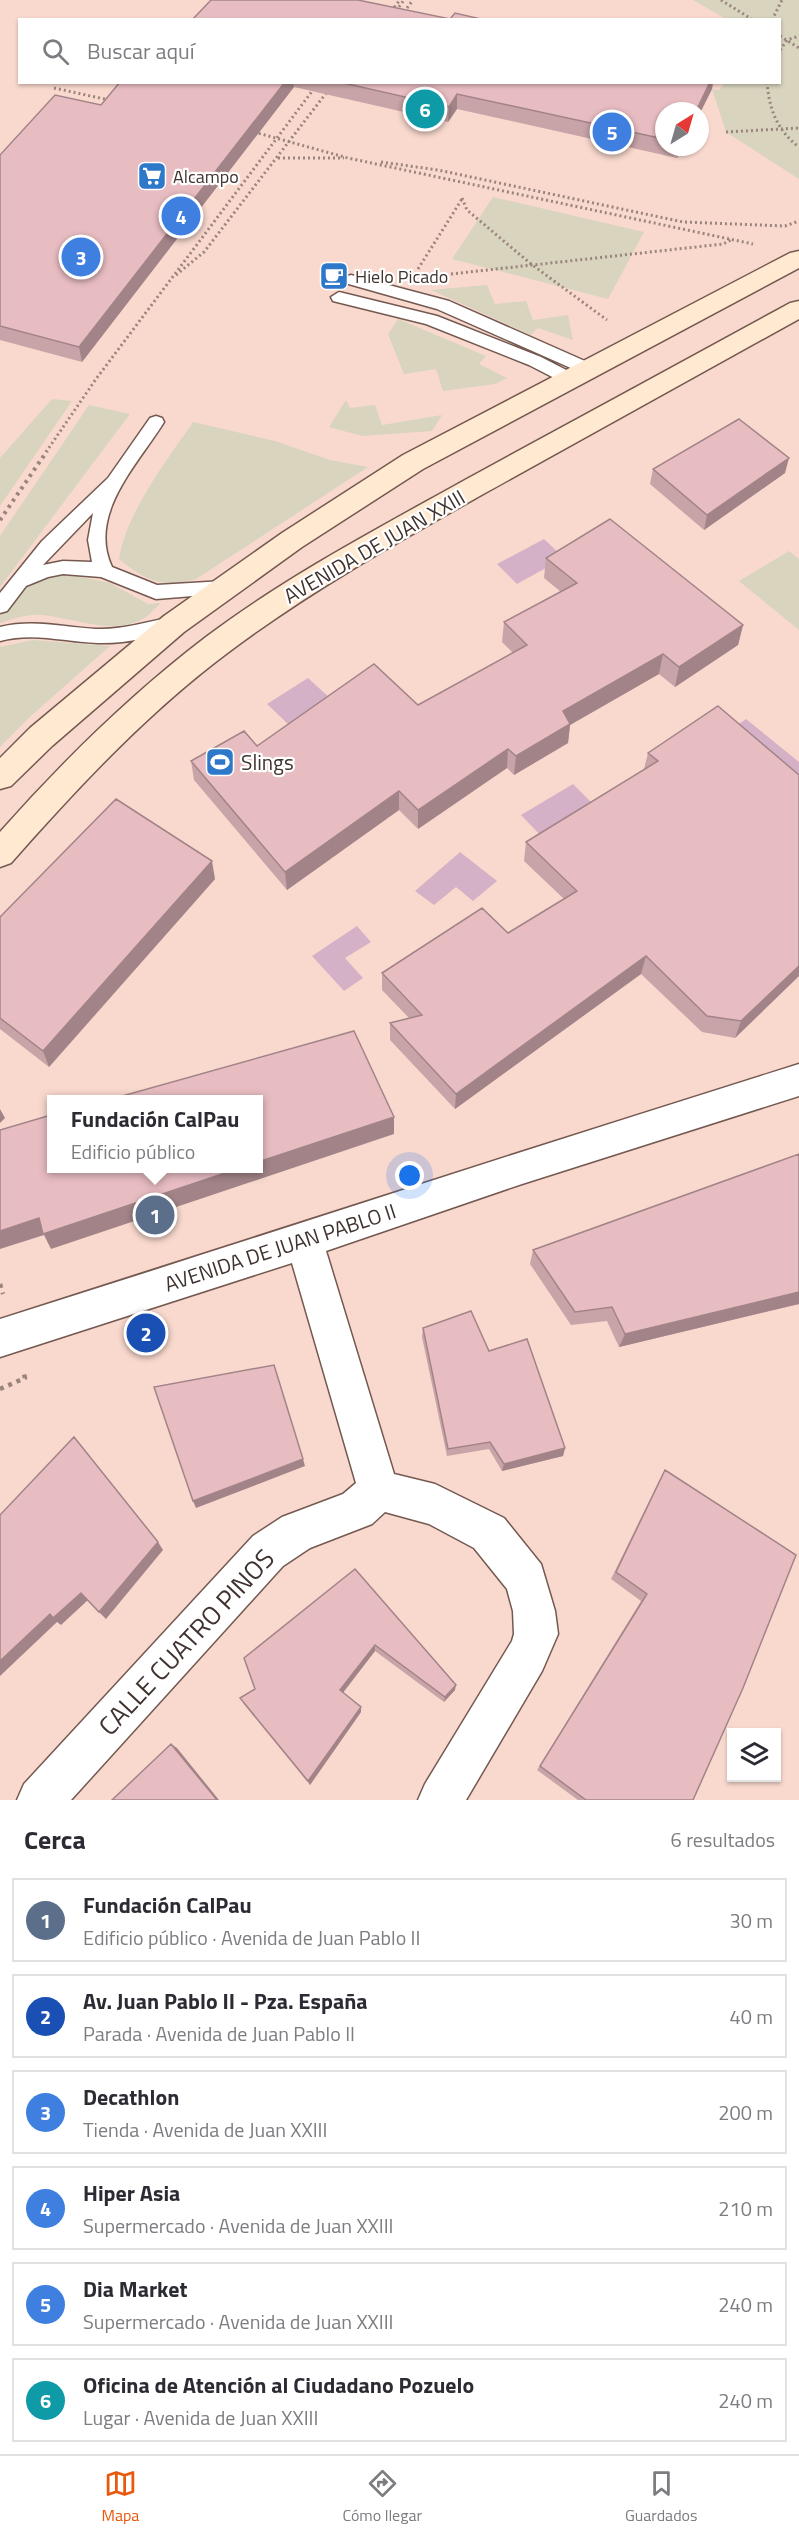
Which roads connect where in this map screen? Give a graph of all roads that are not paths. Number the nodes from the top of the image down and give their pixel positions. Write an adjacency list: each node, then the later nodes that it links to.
1 (799, 258): 5 (main road, AVENIDA DE JUAN XXIII)
2 (351, 280): 5 (lane)
3 (339, 297): 5 (lane)
4 (799, 309): 15 (main road, AVENIDA DE JUAN XXIII)
5 (579, 374): 10 (main road, AVENIDA DE JUAN XXIII)
6 (156, 422): 7 (lane)
7 (114, 482): 8 (lane); 9 (lane)
8 (105, 571): 9 (lane); 10 (lane)
9 (18, 583): 11 (lane)
10 (224, 588): 12 (main road, AVENIDA DE JUAN XXIII)
11 (0, 606)
12 (174, 624): 13 (lane); 14 (main road, AVENIDA DE JUAN XXIII)
13 (0, 634)
14 (0, 777)
15 (0, 854)
16 (799, 1080): 17 (street, AVENIDA DE JUAN PABLO II)
17 (303, 1241): 18 (street, AVENIDA DE JUAN PABLO II); 19 (street)
18 (0, 1338)
19 (379, 1490): 20 (street, CALLE CUATRO PINOS); 21 (street)
20 (40, 1800)
21 (441, 1800)

